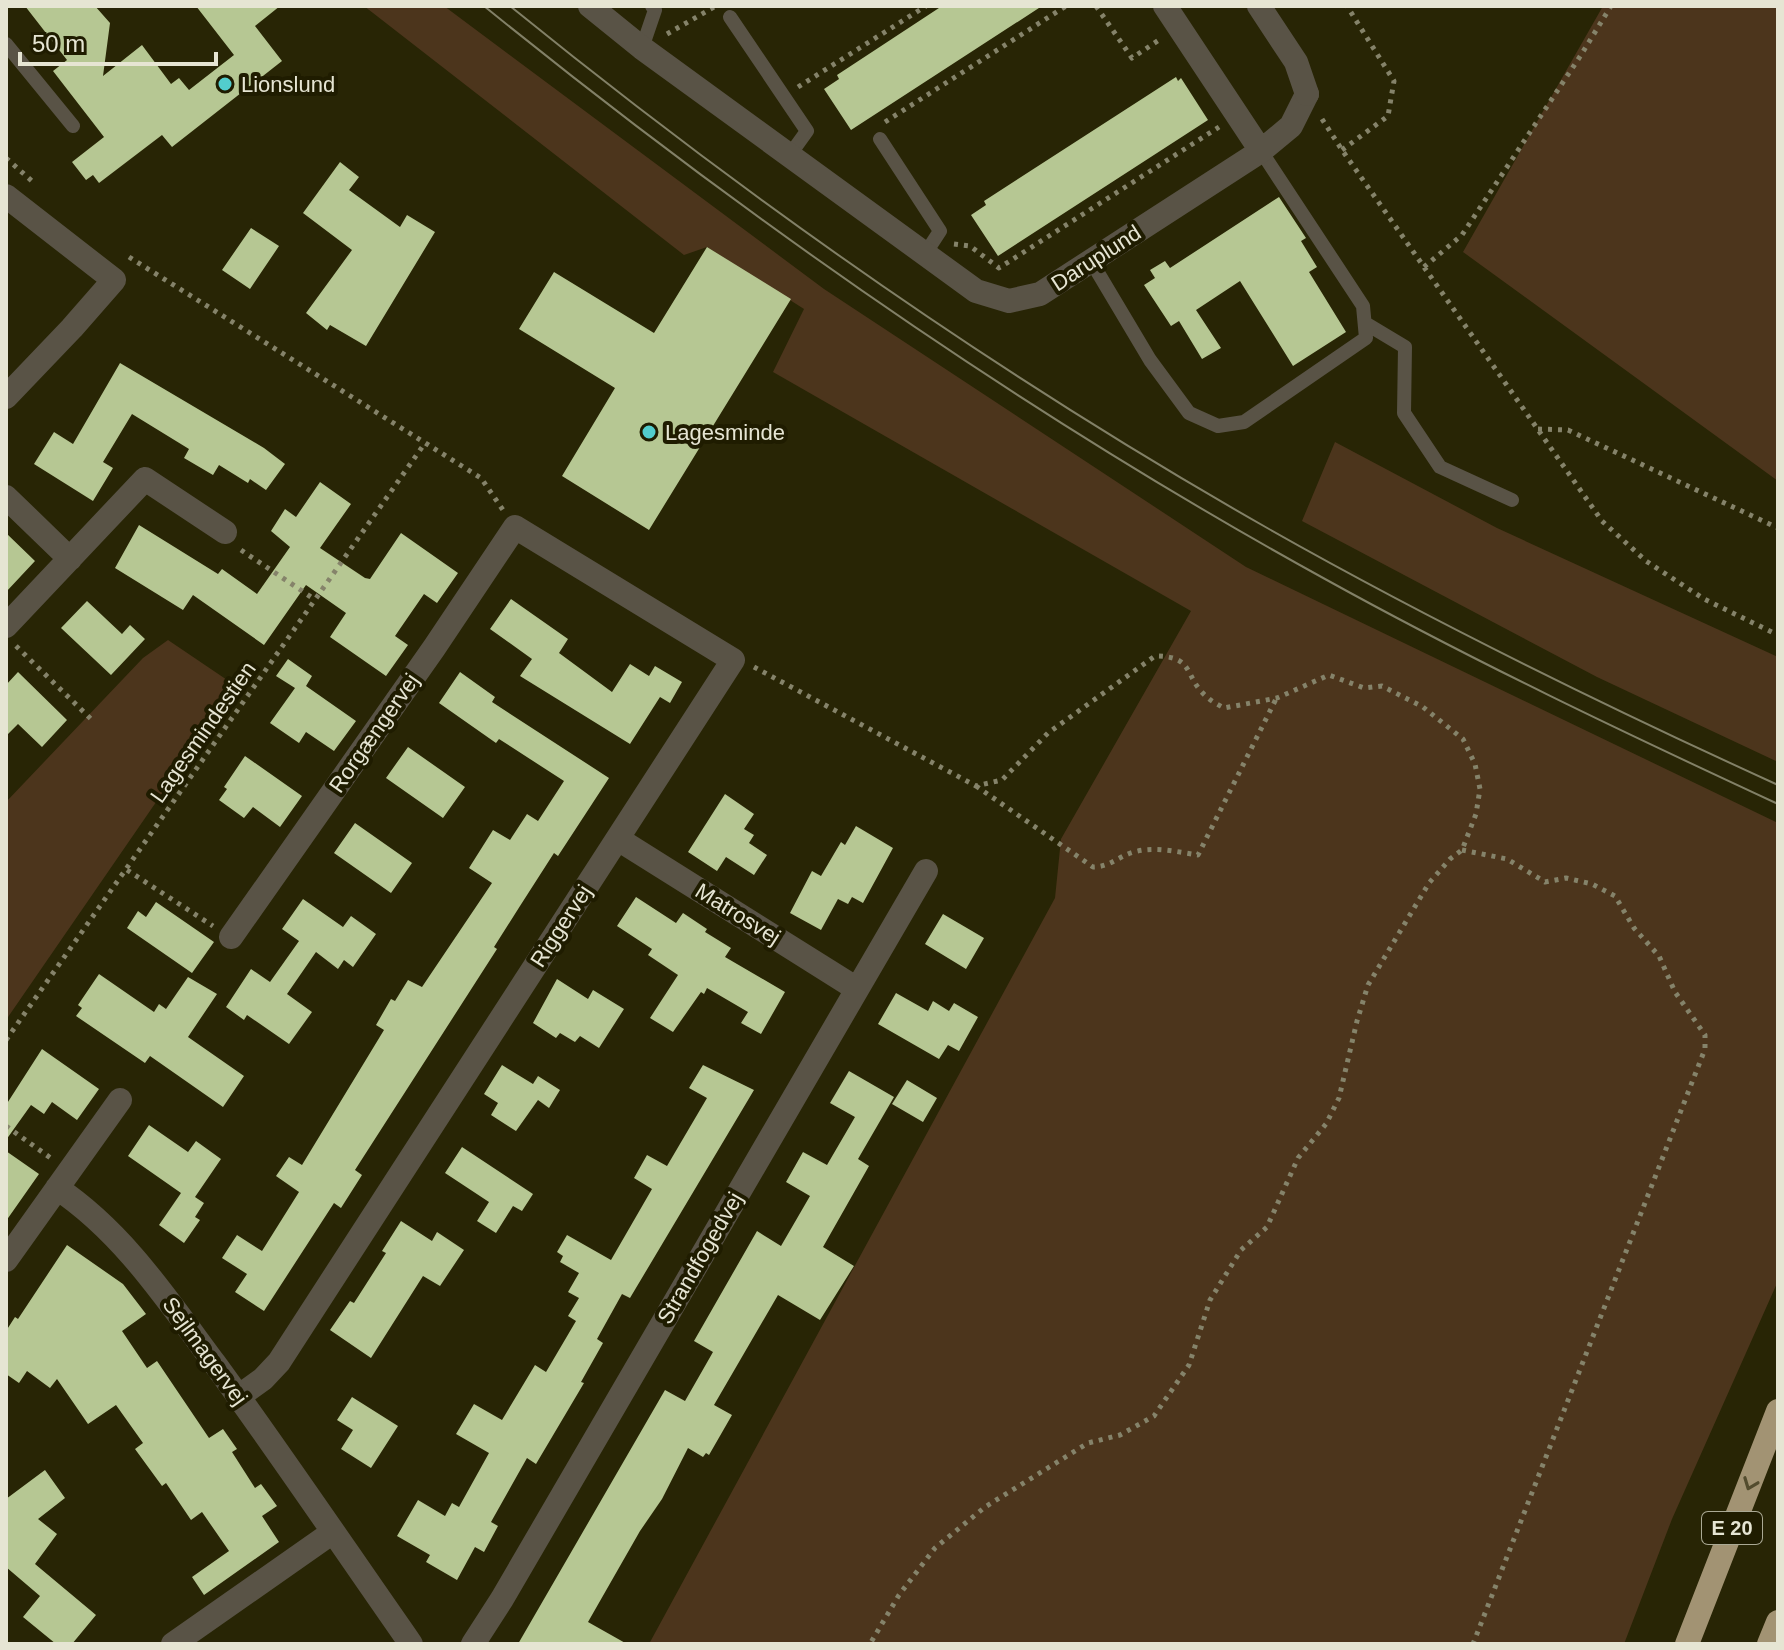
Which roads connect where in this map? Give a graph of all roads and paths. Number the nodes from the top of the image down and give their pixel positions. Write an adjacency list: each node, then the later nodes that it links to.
1 (590, 6): 14 (street, Daruplund)
2 (652, 6): 14 (lane)
3 (715, 6): 14 (path)
4 (926, 6): 16 (path)
5 (1066, 6): 19 (path)
6 (1096, 6): 12 (path)
7 (1165, 6): 12 (street)
8 (1259, 6): 15 (street)
9 (1347, 6): 20 (path)
10 (1611, 6): 30 (path)
11 (730, 17): 16 (lane)
12 (1179, 27): 17 (street)
13 (6, 44): 18 (lane)
14 (642, 48): 22 (street, Daruplund)
15 (1307, 94): 20 (path); 21 (street, Daruplund)
16 (784, 97): 22 (lane)
17 (1237, 115): 21 (street); 26 (path)
18 (73, 126)
19 (880, 139): 26 (lane)
20 (1342, 150): 30 (path)
21 (1261, 151): 29 (street, Daruplund); 31 (lane)
22 (789, 156): 28 (street, Daruplund)
23 (6, 158): 24 (path)
24 (34, 183)
25 (6, 196): 32 (street)
26 (940, 231): 28 (lane)
27 (125, 254): 34 (path)
28 (925, 254): 29 (street, Daruplund)
29 (1091, 261): 31 (lane)
30 (1424, 267): 33 (path)
31 (1365, 323): 36 (lane)
32 (6, 397)
33 (1537, 429): 38 (path); 43 (path)
34 (425, 443): 37 (path); 41 (path, Lagesmindestien)
35 (6, 497): 40 (street)
36 (1512, 500)
37 (515, 527): 45 (street); 53 (street, Rorgængervej)
38 (1778, 528)
39 (225, 532): 40 (street); 41 (path)
40 (70, 559): 42 (street)
41 (314, 599): 51 (path, Lagesmindestien)
42 (6, 626)
43 (1778, 635)
44 (6, 636): 47 (path)
45 (733, 660): 48 (path); 49 (street, Riggervej)
46 (1277, 698): 48 (path); 48 (path); 50 (path)
47 (93, 721)
48 (976, 786)
49 (618, 839): 54 (street, Matrosvej); 60 (street, Riggervej)
50 (1462, 850): 67 (path); 68 (path)
51 (127, 870): 53 (path); 55 (path, Lagesmindestien)
52 (926, 871): 54 (street, Strandfogedvej)
53 (231, 937)
54 (857, 989): 66 (street, Strandfogedvej)
55 (6, 1040)
56 (120, 1100): 58 (street)
57 (6, 1126): 58 (path)
58 (63, 1180): 59 (street); 60 (street, Sejlmagervej)
59 (6, 1260)
60 (238, 1397): 62 (street, Sejlmagervej)
61 (1778, 1411): 69 (highway, E 20, one-way to 69)
62 (333, 1532): 64 (street); 65 (street, Sejlmagervej)
63 (1778, 1622): 70 (highway)
64 (173, 1644)
65 (411, 1644)
66 (473, 1644)
67 (870, 1644)
68 (1473, 1644)
69 (1687, 1644)
70 (1769, 1644)

